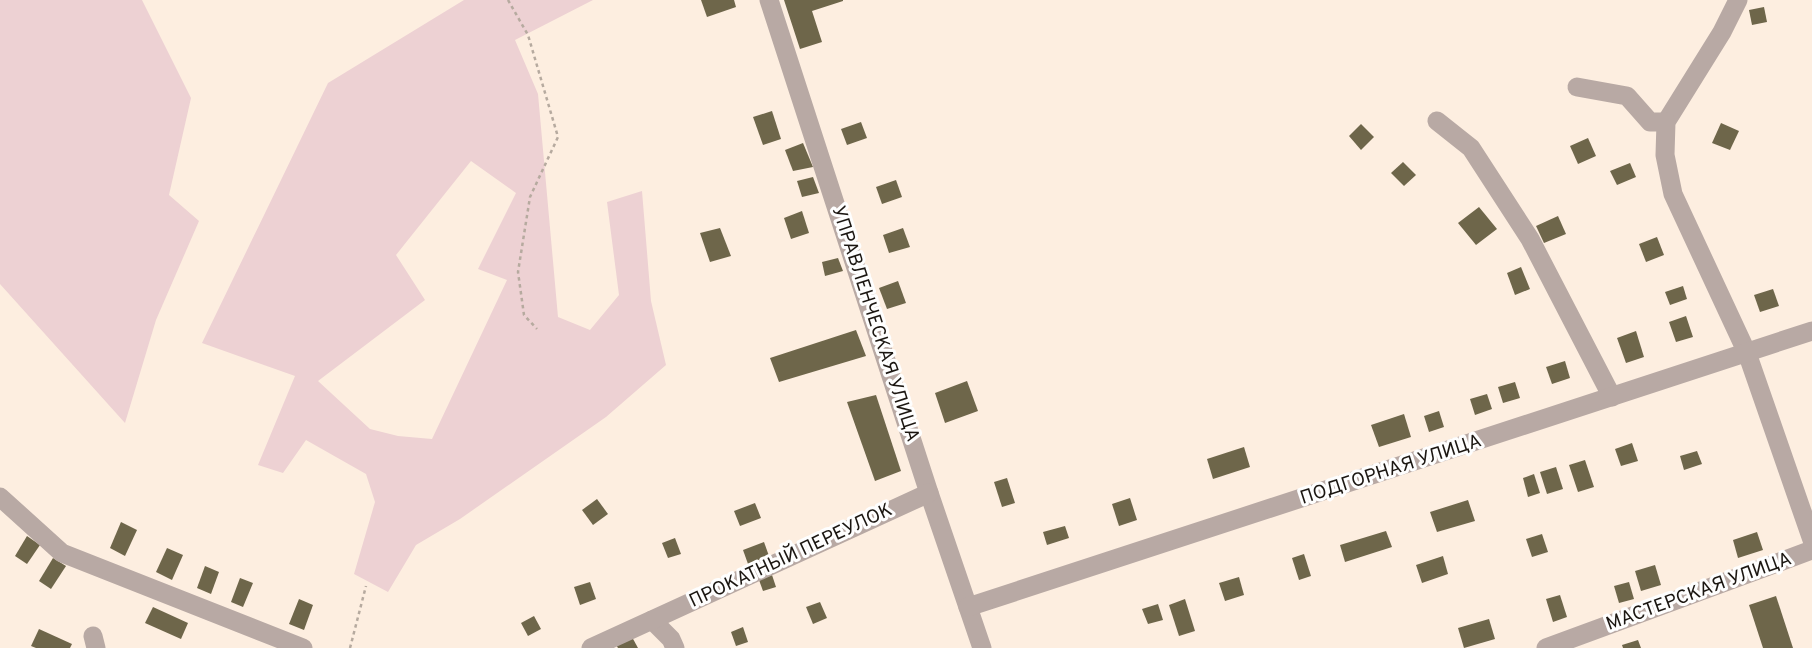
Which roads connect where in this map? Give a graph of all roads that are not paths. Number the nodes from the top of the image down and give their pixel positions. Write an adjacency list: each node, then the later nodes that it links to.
1 (769, 0): 9 (street, УПРАВЛЕНЧЕСКАЯ УЛИЦА)
2 (1738, 0): 5 (street)
3 (1577, 86): 5 (street)
4 (1437, 121): 8 (street)
5 (1666, 122): 7 (street)
6 (1812, 331): 7 (street, ПОДГОРНАЯ УЛИЦА)
7 (1747, 353): 8 (street, ПОДГОРНАЯ УЛИЦА); 11 (street)
8 (1612, 397): 13 (street, ПОДГОРНАЯ УЛИЦА)
9 (929, 493): 13 (street, УПРАВЛЕНЧЕСКАЯ УЛИЦА); 14 (street, ПРОКАТНЫЙ ПЕРЕУЛОК)
10 (0, 497): 15 (street)
11 (1812, 540)
12 (1812, 550): 19 (street, МАСТЕРСКАЯ УЛИЦА)
13 (968, 607): 18 (street, УПРАВЛЕНЧЕСКАЯ УЛИЦА)
14 (652, 620): 16 (street, ПРОКАТНЫЙ ПЕРЕУЛОК); 17 (street)
15 (303, 648)
16 (591, 648)
17 (675, 648)
18 (982, 648)
19 (1546, 648)

